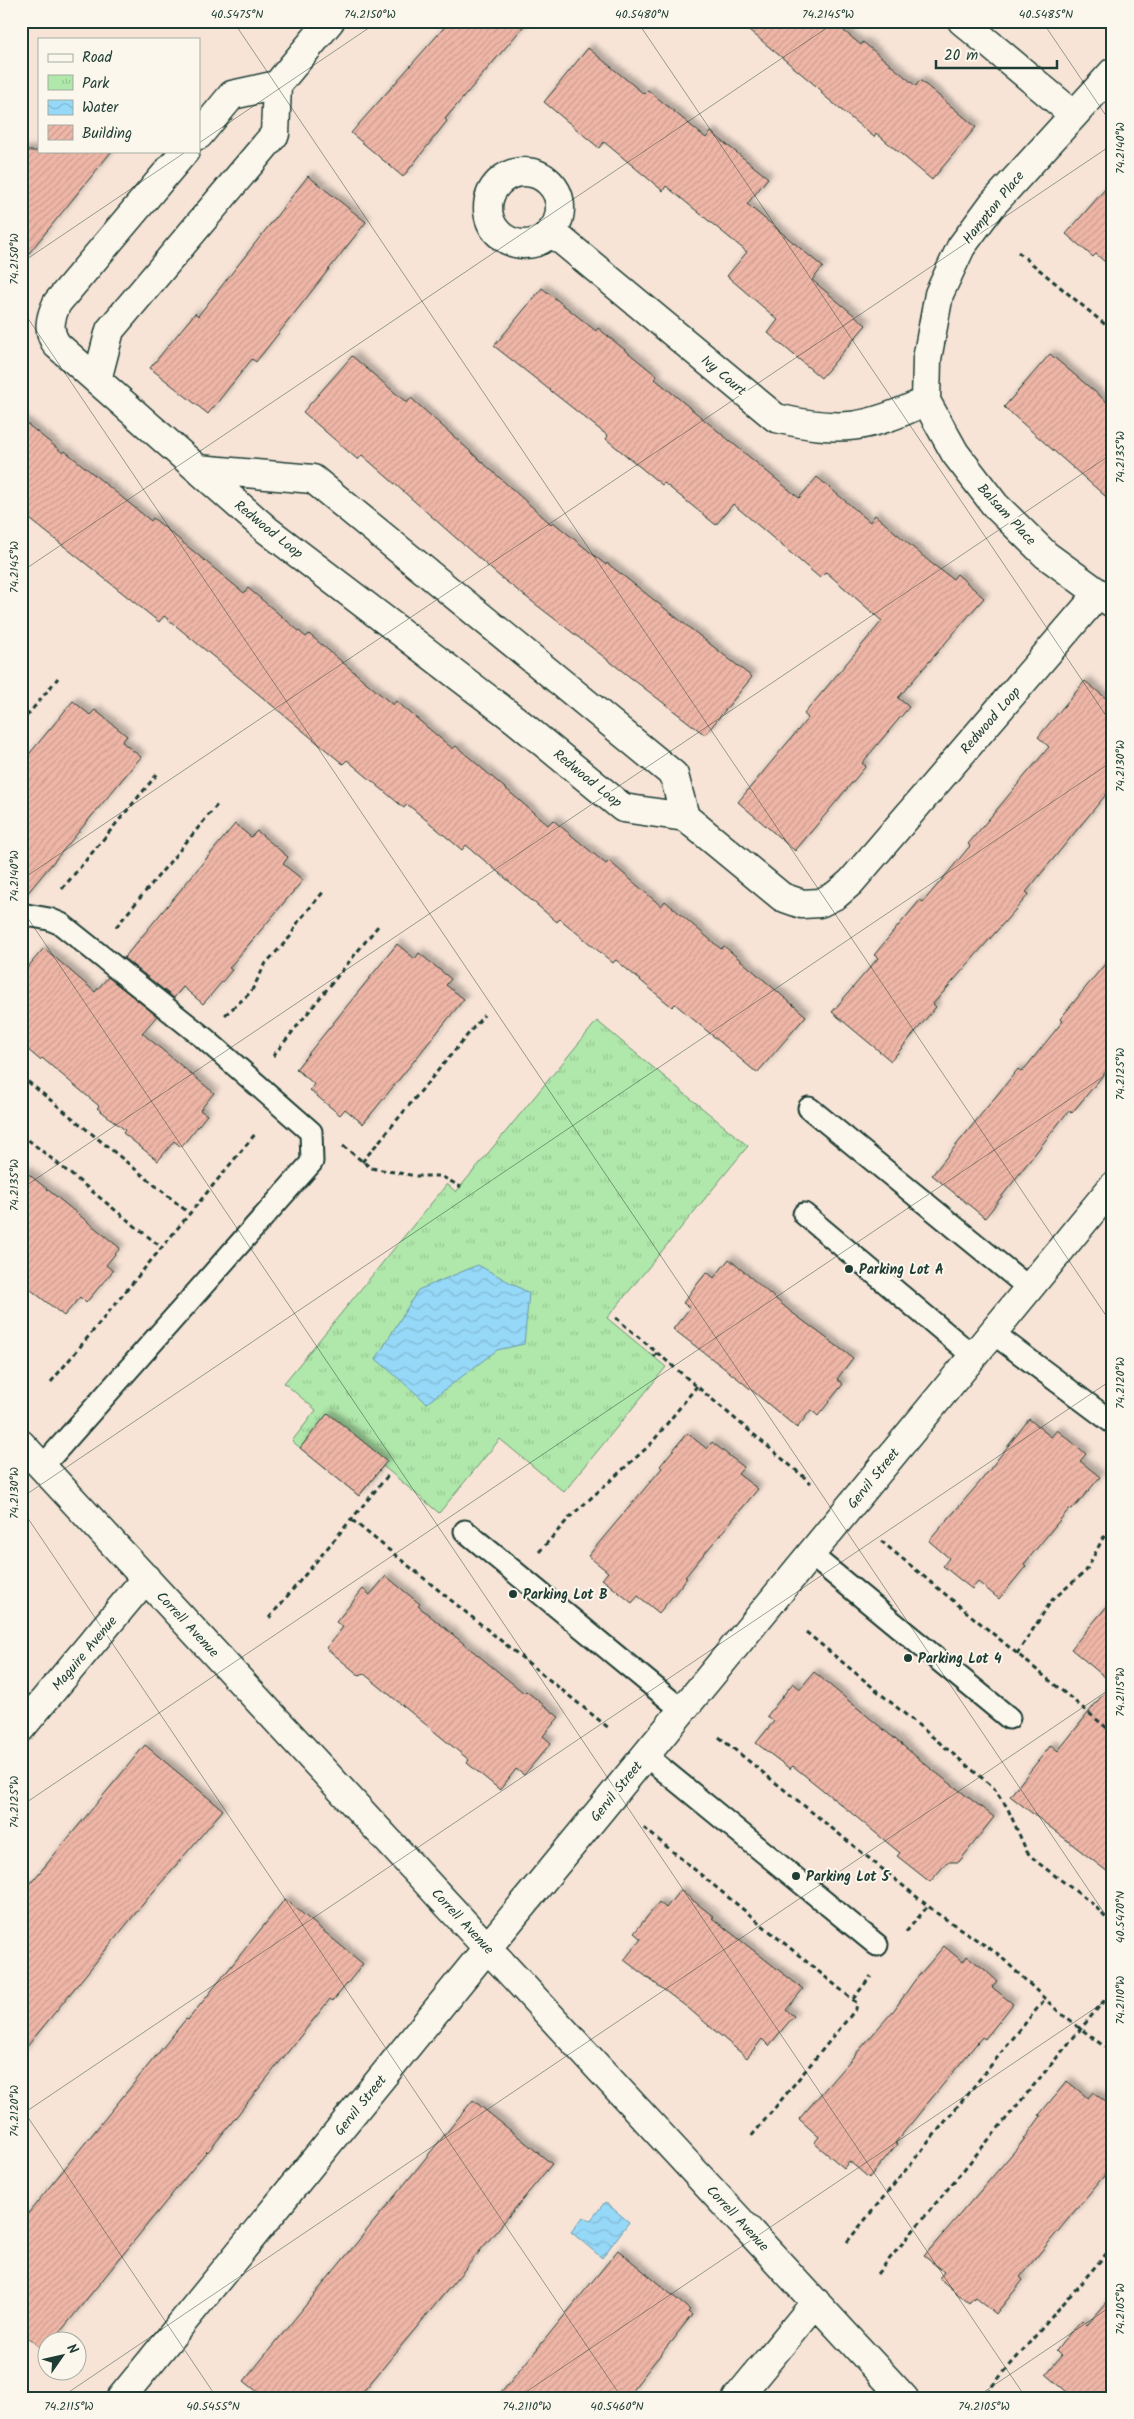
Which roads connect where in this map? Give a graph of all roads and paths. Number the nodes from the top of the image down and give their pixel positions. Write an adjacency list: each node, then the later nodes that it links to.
1 (330, 21): 4 (street)
2 (962, 21): 5 (street)
3 (1113, 72): 5 (street, Hampton Place)
4 (277, 86): 6 (street); 11 (street)
5 (1074, 115): 12 (street, Hampton Place)
6 (200, 134)
7 (184, 152): 11 (street, Redwood Loop)
8 (552, 232): 12 (street, Ivy Court)
9 (1018, 252): 10 (path)
10 (1113, 331)
11 (97, 380): 13 (street, Redwood Loop)
12 (926, 400): 14 (street, Balsam Place)
13 (198, 468): 19 (street, Redwood Loop); 19 (street)
14 (1106, 598): 19 (street, Redwood Loop)
15 (58, 678): 16 (path)
16 (21, 723)
17 (158, 772): 21 (path)
18 (217, 805): 24 (path)
19 (685, 817)
20 (325, 890): 26 (path)
21 (56, 896)
22 (21, 914): 49 (lane)
23 (378, 926): 27 (path)
24 (114, 930)
25 (484, 1015): 33 (path)
26 (221, 1018)
27 (270, 1059)
28 (21, 1076): 36 (path)
29 (809, 1108): 39 (lane)
30 (256, 1133): 36 (path)
31 (21, 1134): 38 (path)
32 (341, 1144): 33 (path)
33 (362, 1162): 35 (path)
34 (1113, 1186): 39 (street, Gervil Street)
35 (461, 1187)
36 (189, 1213): 38 (path)
37 (804, 1214): 43 (lane)
38 (162, 1248): 45 (path)
39 (1029, 1288): 41 (street, Gervil Street)
40 (616, 1318): 42 (path)
41 (993, 1333): 43 (street, Gervil Street); 47 (lane)
42 (657, 1353): 44 (path); 46 (path)
43 (973, 1356): 56 (street, Gervil Street)
44 (654, 1357)
45 (51, 1382)
46 (697, 1386): 51 (path); 57 (path)
47 (1113, 1423)
48 (21, 1444): 49 (street, Correll Avenue)
49 (42, 1467): 58 (street, Correll Avenue)
50 (390, 1473): 52 (path)
51 (811, 1483)
52 (352, 1520): 59 (path); 65 (path)
53 (1113, 1528): 61 (path)
54 (465, 1531): 62 (lane)
55 (881, 1541): 61 (path)
56 (810, 1554): 62 (street, Gervil Street); 63 (lane)
57 (537, 1556)
58 (146, 1578): 64 (street, Maguire Avenue); 72 (street, Correll Avenue)
59 (269, 1618)
60 (806, 1632): 70 (path)
61 (1017, 1654): 66 (path)
62 (682, 1710): 68 (street, Gervil Street)
63 (1009, 1718)
64 (21, 1728)
65 (610, 1729)
66 (1113, 1733)
67 (719, 1737): 74 (path)
68 (645, 1755): 71 (lane); 72 (street, Gervil Street)
69 (644, 1828): 77 (path)
70 (1113, 1926)
71 (877, 1945)
72 (488, 1947): 81 (street, Correll Avenue); 83 (street, Gervil Street)
73 (1113, 1990): 75 (path)
74 (1045, 1999): 75 (path); 78 (path)
75 (1080, 2030): 76 (path); 80 (path)
76 (1113, 2053)
77 (750, 2138)
78 (847, 2242)
79 (1113, 2246): 82 (path)
80 (877, 2274)
81 (816, 2302): 84 (street); 85 (street, Correll Avenue)
82 (986, 2393)
83 (121, 2398)
84 (737, 2398)
85 (904, 2398)

